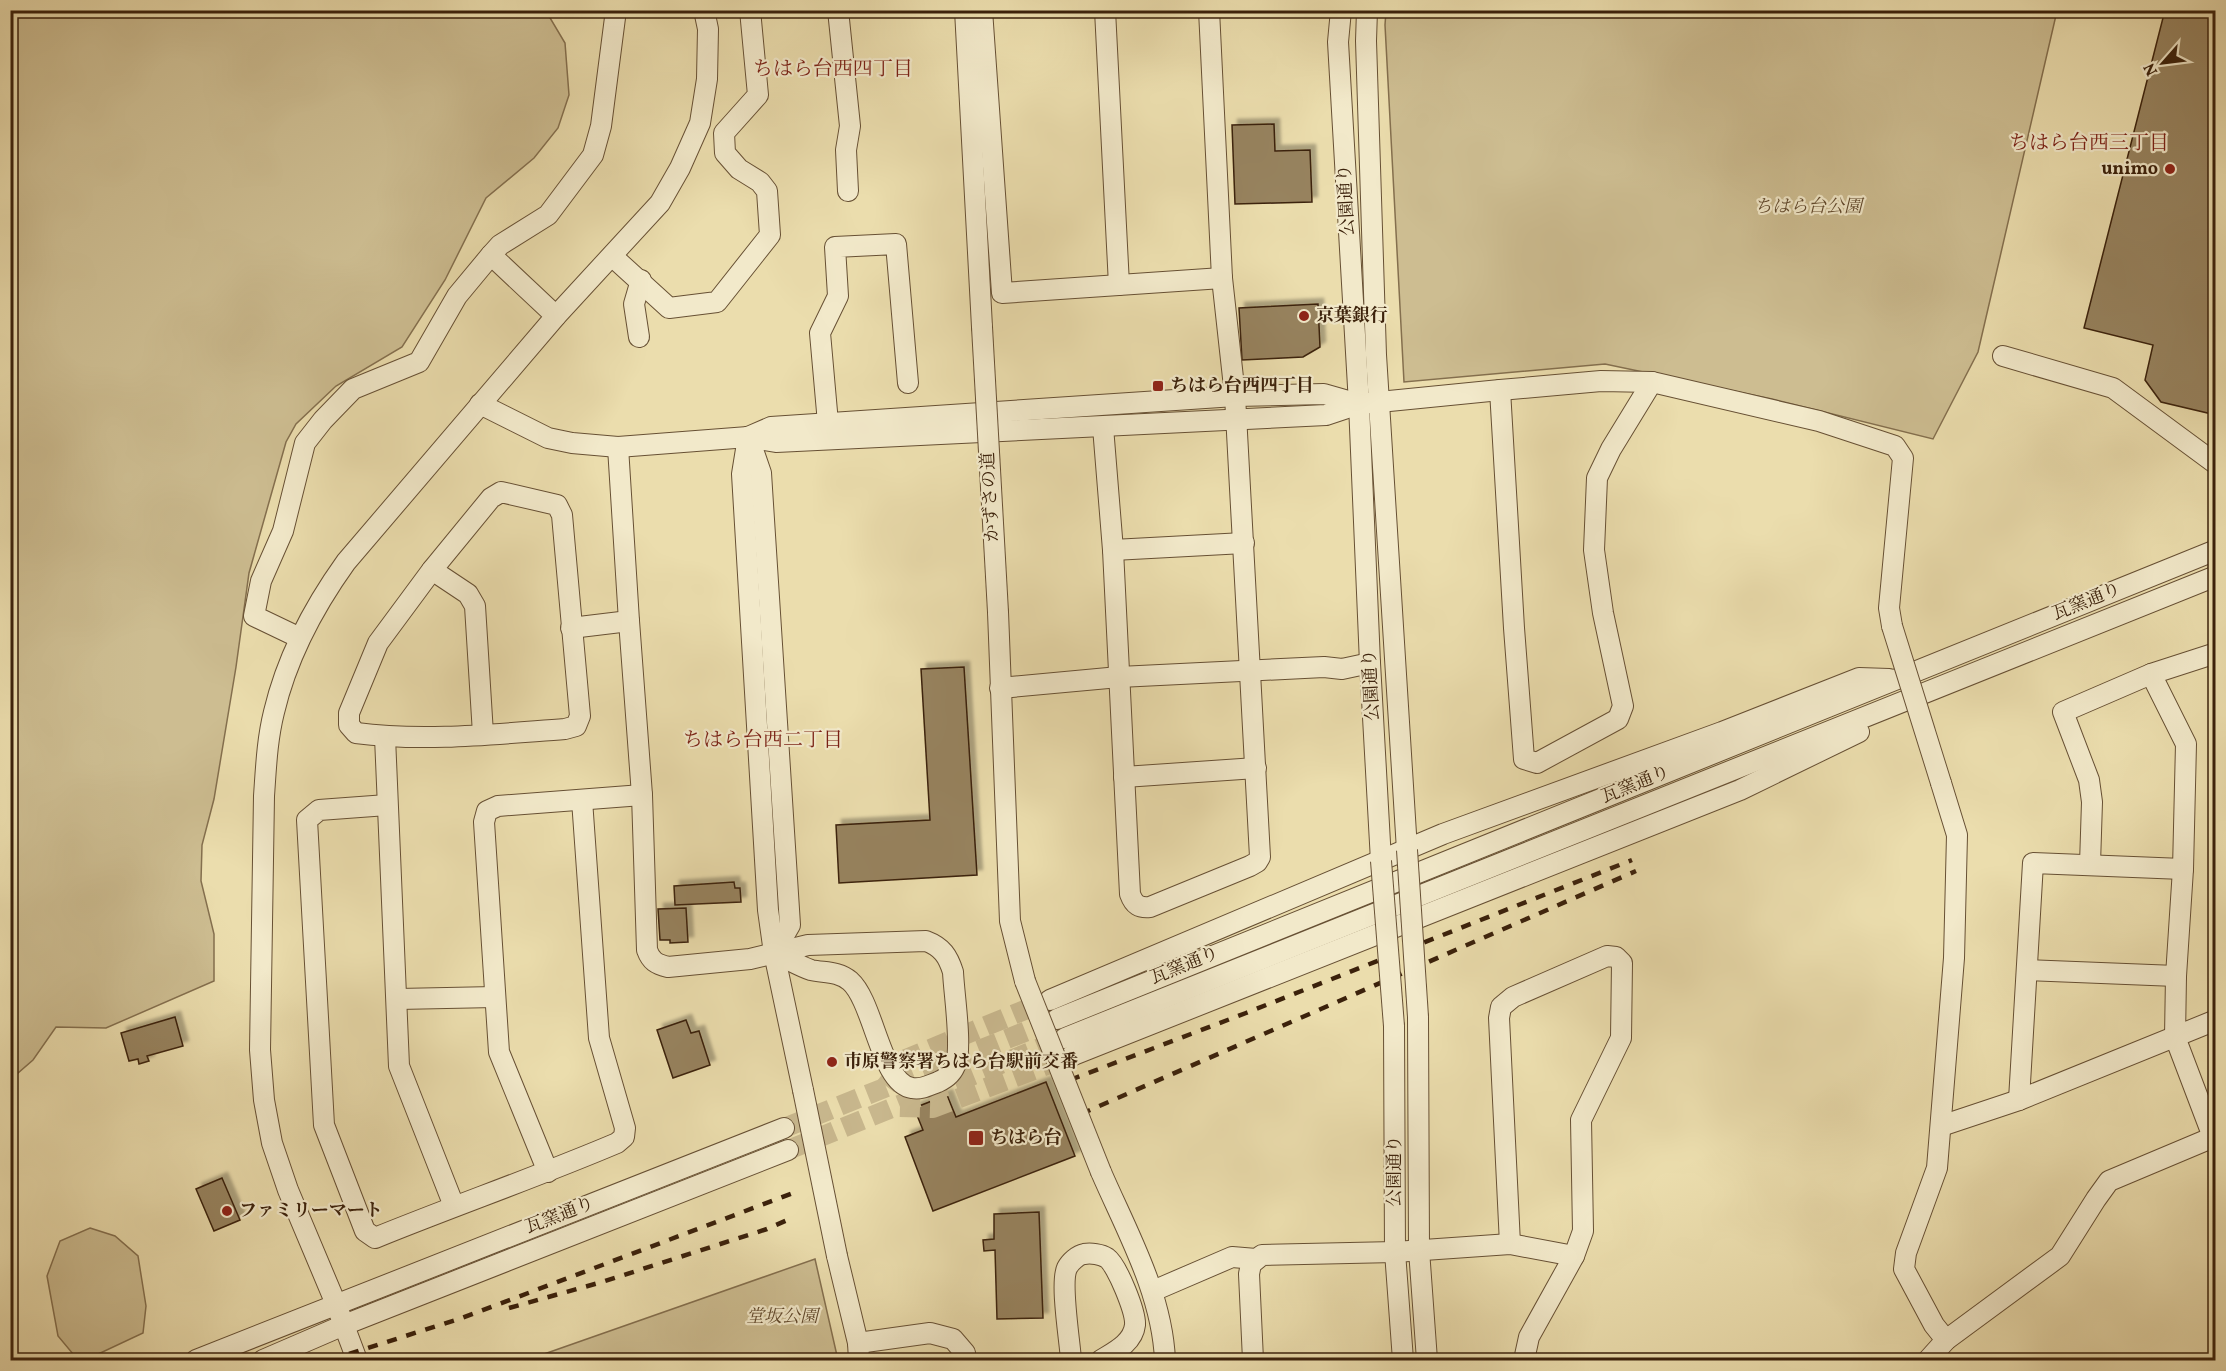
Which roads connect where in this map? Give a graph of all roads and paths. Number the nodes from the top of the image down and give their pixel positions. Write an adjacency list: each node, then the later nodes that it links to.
1 (616, 10): 12 (street)
2 (704, 10): 13 (street)
3 (750, 10): 15 (street)
4 (838, 10): 11 (street)
5 (965, 10): 47 (street, かずさの道, bridge)
6 (982, 10): 16 (street)
7 (1105, 10): 16 (street)
8 (1209, 10): 14 (street)
9 (1341, 10): 26 (street, 公園通り)
10 (1367, 10): 24 (street, 公園通り)
11 (848, 191)
12 (491, 255): 17 (street); 40 (street)
13 (612, 256): 15 (street); 17 (street)
14 (1222, 278): 16 (street); 23 (street)
15 (640, 280): 18 (street)
16 (1119, 285)
17 (556, 316): 25 (street)
18 (639, 337)
19 (2003, 356): 32 (street)
20 (1652, 382): 22 (street); 22 (street); 72 (street, bridge)
21 (908, 383): 28 (street)
22 (1500, 390): 24 (street)
23 (1235, 396): 26 (street); 27 (street); 28 (street)
24 (1379, 403): 26 (street); 56 (street, 公園通り)
25 (480, 404): 31 (street); 40 (street)
26 (1359, 404): 27 (street); 42 (street, 公園通り)
27 (1236, 419): 29 (street); 33 (street)
28 (828, 423): 30 (street)
29 (1103, 427): 30 (street); 34 (street)
30 (748, 437): 31 (street); 62 (street)
31 (618, 447): 38 (street)
32 (2216, 464)
33 (1244, 543): 34 (street); 43 (street)
34 (1113, 550): 45 (street)
35 (2216, 550): 46 (street, 瓦窯通り)
36 (432, 570): 39 (street); 49 (street); 50 (street)
37 (2216, 576): 48 (street, 瓦窯通り)
38 (629, 621): 39 (street); 53 (street)
39 (571, 628): 49 (street)
40 (300, 638): 84 (street)
41 (2216, 653): 44 (street)
42 (1370, 663): 43 (street); 57 (street, 公園通り)
43 (1251, 670): 45 (street); 51 (street)
44 (2151, 674): 58 (street); 59 (street)
45 (1119, 677): 47 (street); 52 (street)
46 (1898, 679): 56 (street); 68 (street, 瓦窯通り)
47 (1000, 688): 83 (street, かずさの道, bridge)
48 (1903, 702): 60 (street); 61 (street, 瓦窯通り)
49 (483, 734): 50 (street)
50 (385, 737): 55 (street)
51 (1256, 768): 52 (street); 52 (street)
52 (1124, 777)
53 (642, 795): 54 (street); 62 (street)
54 (582, 800): 65 (street); 76 (street)
55 (387, 805): 66 (street); 77 (street)
56 (1407, 850): 57 (street); 60 (street, 公園通り, bridge)
57 (1382, 861): 61 (street, 公園通り, bridge); 67 (street)
58 (2091, 864): 59 (street); 63 (street)
59 (2183, 869): 64 (street)
60 (1411, 921): 61 (street); 79 (street, 公園通り, bridge)
61 (1388, 930): 80 (street, 公園通り, bridge)
62 (774, 952): 62 (street); 87 (street, bridge)
63 (2028, 970): 64 (street); 71 (street)
64 (2176, 976): 70 (street)
65 (495, 997): 66 (street); 76 (street)
66 (398, 999): 77 (street)
67 (1050, 1000)
68 (1057, 1019)
69 (2216, 1020): 70 (street)
70 (2175, 1037): 71 (street); 74 (street)
71 (2019, 1100): 72 (street)
72 (1941, 1126): 86 (street)
73 (784, 1128): 84 (street, 瓦窯通り)
74 (2214, 1136): 86 (street)
75 (788, 1150): 85 (street, 瓦窯通り)
76 (548, 1172): 77 (street)
77 (454, 1206)
78 (1510, 1244): 79 (street); 81 (street); 81 (street)
79 (1419, 1250): 80 (street); 97 (street, 公園通り)
80 (1395, 1251): 82 (street); 96 (street, 公園通り)
81 (1574, 1256): 98 (street)
82 (1256, 1259): 83 (street); 95 (street)
83 (1153, 1291): 94 (street, かずさの道)
84 (336, 1304): 85 (street); 88 (street, 瓦窯通り)
85 (344, 1325): 89 (street, 瓦窯通り); 90 (street)
86 (1946, 1340): 99 (street)
87 (858, 1352): 91 (street)
88 (196, 1360)
89 (263, 1360)
90 (357, 1360)
91 (966, 1360)
92 (1071, 1360): 93 (street)
93 (1101, 1360)
94 (1165, 1360)
95 (1253, 1360)
96 (1403, 1360)
97 (1427, 1360)
98 (1524, 1360)
99 (1928, 1360)

